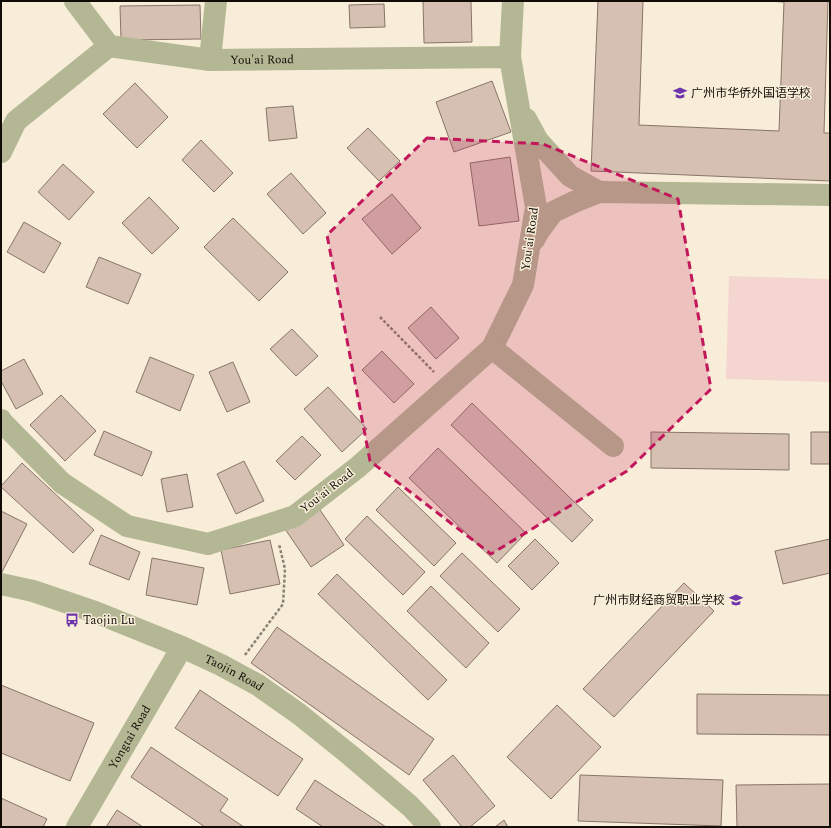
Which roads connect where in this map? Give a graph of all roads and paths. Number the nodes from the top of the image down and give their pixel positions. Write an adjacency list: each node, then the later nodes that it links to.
1 (75, 1): 4 (street)
2 (216, 1): 6 (street)
3 (515, 5): 5 (street)
4 (109, 46): 6 (street, You'ai Road); 8 (street)
5 (510, 57): 6 (street, You'ai Road); 7 (street, You'ai Road)
6 (210, 60)
7 (518, 104): 9 (street); 11 (street, You'ai Road)
8 (1, 152)
9 (600, 192): 10 (street); 11 (street)
10 (830, 195)
11 (528, 250): 13 (street, You'ai Road)
12 (380, 317): 14 (path)
13 (492, 348): 14 (street, You'ai Road); 16 (street)
14 (448, 387): 17 (street, You'ai Road)
15 (1, 420): 17 (street, You'ai Road)
16 (613, 446)
17 (275, 522): 20 (path)
18 (1, 584): 19 (street, Taojin Road)
19 (182, 647): 20 (street, Taojin Road); 21 (street, Yongtai Road)
20 (233, 672): 22 (street, Taojin Road)
21 (77, 827)
22 (430, 827)

